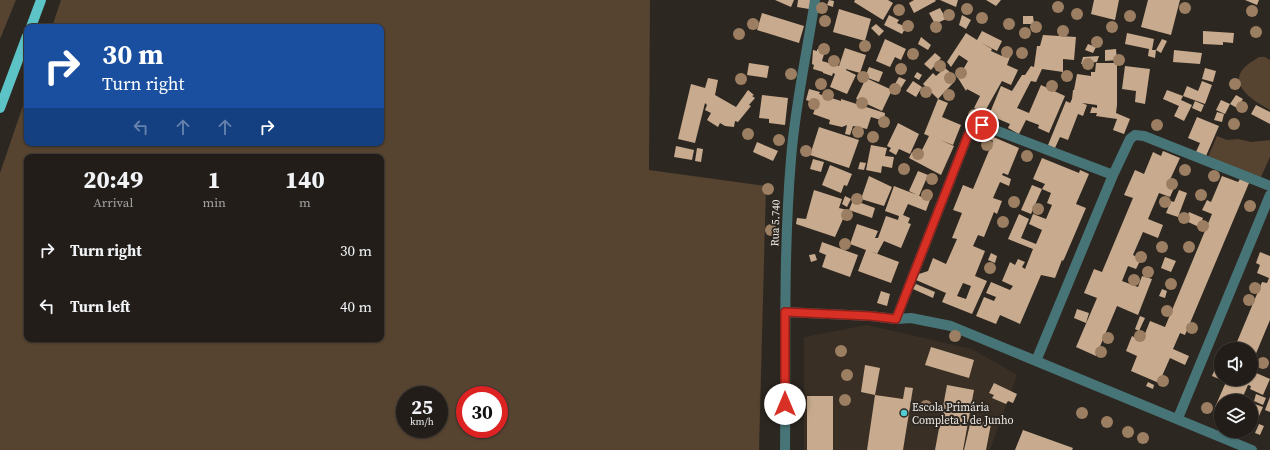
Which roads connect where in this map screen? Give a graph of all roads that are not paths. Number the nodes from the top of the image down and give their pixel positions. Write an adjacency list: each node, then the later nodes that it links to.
1 (41, 0): 3 (main road)
2 (815, 0): 9 (street, Rua 5.740)
3 (31, 24)
4 (24, 44): 5 (main road)
5 (0, 108)
6 (1113, 175): 7 (street); 10 (street); 11 (street)
7 (1270, 186)
8 (1270, 195): 12 (street)
9 (785, 312): 10 (street); 13 (street, Rua 5.740)
10 (896, 319): 11 (street)
11 (1036, 361): 12 (street)
12 (1178, 418): 14 (street)
13 (785, 450)
14 (1252, 450)

